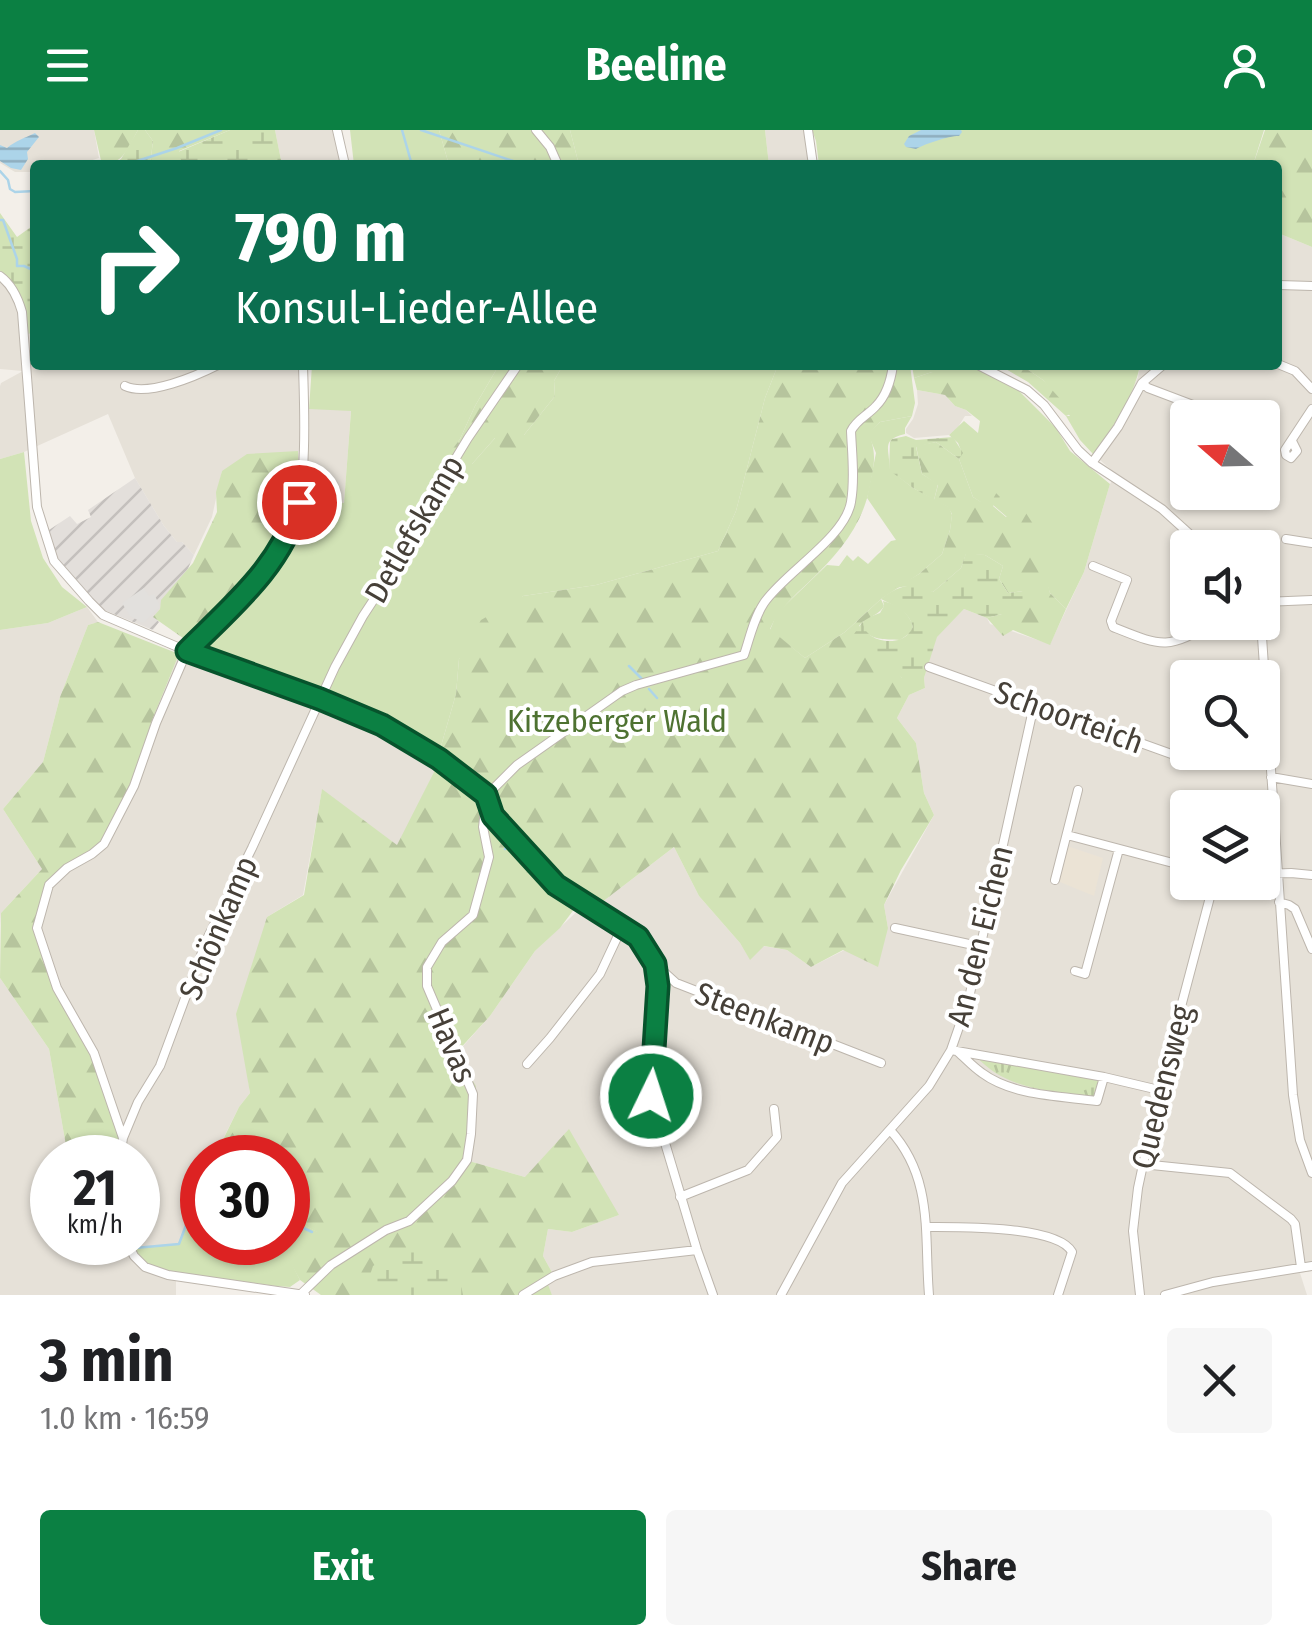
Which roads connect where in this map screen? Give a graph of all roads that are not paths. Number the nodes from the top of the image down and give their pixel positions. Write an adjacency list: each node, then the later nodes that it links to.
1 (337, 130): 4 (street)
2 (536, 130): 5 (street)
3 (808, 130): 6 (street)
4 (344, 160)
5 (556, 160)
6 (811, 160)
7 (0, 276): 31 (street)
8 (1282, 286): 9 (street)
9 (1312, 286)
10 (1282, 366): 19 (street)
11 (205, 370): 18 (street)
12 (302, 370): 31 (street)
13 (515, 370): 33 (street, Detlefskamp)
14 (892, 370): 41 (street)
15 (988, 370): 23 (street)
16 (1157, 370): 17 (street)
17 (1142, 383): 20 (street); 23 (street)
18 (125, 386)
19 (1312, 389)
20 (1180, 400)
21 (1312, 410): 22 (street)
22 (1292, 441)
23 (1092, 463): 24 (street)
24 (1185, 530)
25 (1286, 540): 26 (street)
26 (1312, 543)
27 (1093, 566): 30 (street)
28 (1312, 600): 29 (street)
29 (1280, 601)
30 (1180, 640)
31 (187, 651): 33 (street); 65 (street)
32 (929, 666): 34 (street, Schoorteich)
33 (320, 699): 41 (street); 66 (street, Schönkamp)
34 (1034, 704): 35 (street, Schoorteich); 52 (street, An den Eichen)
35 (1170, 753)
36 (1270, 770): 37 (street)
37 (1271, 777): 38 (street); 40 (street)
38 (1312, 784)
39 (1078, 790): 42 (street)
40 (1272, 790)
41 (486, 795): 50 (street, Steenkamp); 75 (street, Havas)
42 (1067, 835): 43 (street); 47 (street)
43 (1119, 849): 44 (street); 55 (street)
44 (1170, 862)
45 (1280, 874): 46 (street)
46 (1312, 875)
47 (1055, 880)
48 (1209, 900): 62 (street, Quedensweg)
49 (1279, 902): 53 (street); 68 (street)
50 (622, 925): 54 (street, Steenkamp); 60 (street)
51 (895, 928): 52 (street)
52 (978, 946): 58 (street, An den Eichen)
53 (1312, 949)
54 (655, 964): 56 (street, Steenkamp); 57 (street)
55 (1075, 971)
56 (676, 983): 57 (street); 59 (street, Steenkamp)
57 (658, 986): 69 (street)
58 (955, 1051): 61 (street); 61 (street); 64 (street, An den Eichen)
59 (881, 1063)
60 (527, 1064)
61 (1104, 1077): 62 (street)
62 (1159, 1090): 67 (street, Quedensweg)
63 (774, 1109): 69 (street)
64 (890, 1130): 70 (street); 78 (street, An den Eichen)
65 (122, 1135)
66 (124, 1135)
67 (1142, 1164): 74 (street); 81 (street, Quedensweg)
68 (1312, 1173)
69 (680, 1197): 71 (street)
70 (926, 1227): 79 (street); 80 (street)
71 (696, 1250): 76 (street); 77 (street)
72 (143, 1265): 75 (street)
73 (1312, 1266): 74 (street)
74 (1301, 1267): 82 (street)
75 (303, 1295)
76 (524, 1295)
77 (713, 1295)
78 (781, 1295)
79 (929, 1295)
80 (1058, 1295)
81 (1140, 1295)
82 (1165, 1295)

